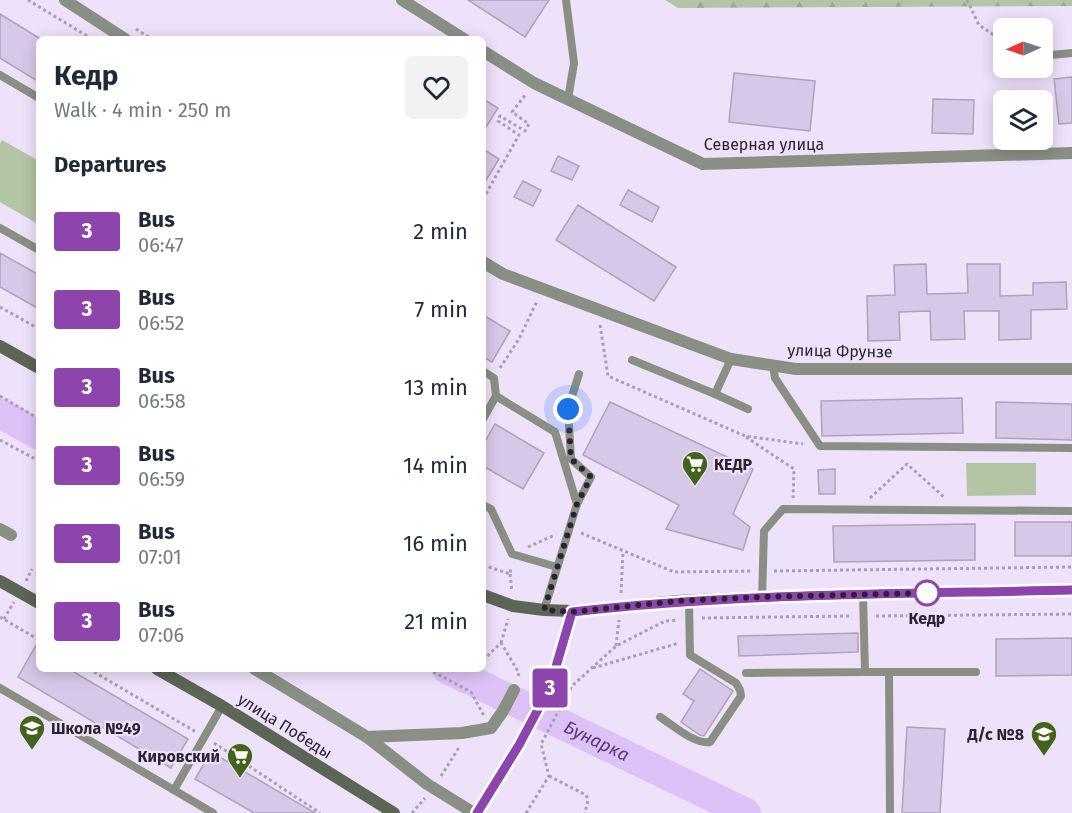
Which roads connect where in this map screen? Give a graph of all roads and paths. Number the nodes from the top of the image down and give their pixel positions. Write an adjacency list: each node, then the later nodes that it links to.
1 (28, 0): 7 (path)
2 (65, 0): 8 (street)
3 (402, 0): 9 (street)
4 (566, 0): 16 (lane)
5 (967, 0): 6 (path)
6 (993, 35)
7 (87, 36)
8 (120, 36)
9 (459, 36)
10 (486, 53): 14 (street, Северная улица)
11 (1072, 53): 12 (lane)
12 (1053, 55)
13 (0, 75): 15 (lane)
14 (534, 83): 16 (street, Северная улица); 18 (path)
15 (36, 96)
16 (568, 99): 17 (street, Северная улица)
17 (1072, 153)
18 (486, 194)
19 (0, 228): 20 (lane)
20 (36, 248)
21 (486, 264): 27 (street, улица Фрунзе)
22 (538, 299): 34 (path)
23 (0, 307): 25 (path)
24 (600, 320): 41 (path)
25 (36, 327)
26 (0, 346): 29 (main road)
27 (731, 359): 30 (street, улица Фрунзе); 35 (lane)
28 (632, 360): 35 (lane)
29 (36, 366)
30 (773, 366): 31 (street, улица Фрунзе); 43 (lane)
31 (1072, 369)
32 (486, 373): 34 (lane)
33 (579, 374): 46 (lane)
34 (494, 378): 37 (lane)
35 (715, 394): 38 (lane)
36 (0, 396): 40 (path)
37 (496, 396): 39 (lane); 46 (lane)
38 (748, 409)
39 (486, 414)
40 (36, 416)
41 (745, 436): 43 (path); 48 (path)
42 (0, 440): 45 (path)
43 (820, 446): 44 (lane)
44 (1072, 448)
45 (36, 459)
46 (577, 504): 52 (lane)
47 (486, 506): 52 (lane)
48 (792, 509): 49 (lane); 57 (lane)
49 (857, 509): 50 (lane); 50 (path)
50 (958, 510): 51 (lane)
51 (1072, 511)
52 (557, 567): 60 (lane)
53 (0, 581): 58 (main road)
54 (1072, 590): 55 (main road)
55 (863, 595): 57 (main road); 63 (lane)
56 (486, 596): 60 (main road)
57 (762, 597): 59 (main road)
58 (36, 601)
59 (689, 601): 61 (main road); 65 (lane)
60 (544, 610): 61 (main road)
61 (572, 612): 91 (main road)
62 (1072, 614): 63 (path)
63 (864, 616): 65 (path); 73 (lane)
64 (0, 617): 66 (path)
65 (689, 619): 67 (lane); 69 (path)
66 (36, 638)
67 (690, 640): 69 (path); 80 (lane)
68 (486, 657): 78 (path)
69 (591, 669): 84 (path)
70 (162, 672): 79 (main road, улица Победы)
71 (260, 672): 83 (street)
72 (434, 672): 81 (path)
73 (865, 672): 74 (lane); 76 (lane)
74 (889, 672): 75 (lane); 87 (lane)
75 (976, 672)
76 (746, 673)
77 (0, 688): 86 (lane)
78 (514, 690): 81 (street)
79 (222, 706): 86 (lane); 89 (main road, улица Победы)
80 (660, 717)
81 (491, 728): 82 (street)
82 (470, 732): 83 (street); 85 (path)
83 (367, 737): 85 (street)
84 (549, 776): 92 (path); 93 (path)
85 (430, 786): 90 (path); 91 (street)
86 (174, 790): 88 (lane)
87 (890, 812)
88 (213, 813)
89 (394, 813)
90 (412, 813)
91 (475, 813)
92 (526, 813)
93 (585, 813)

